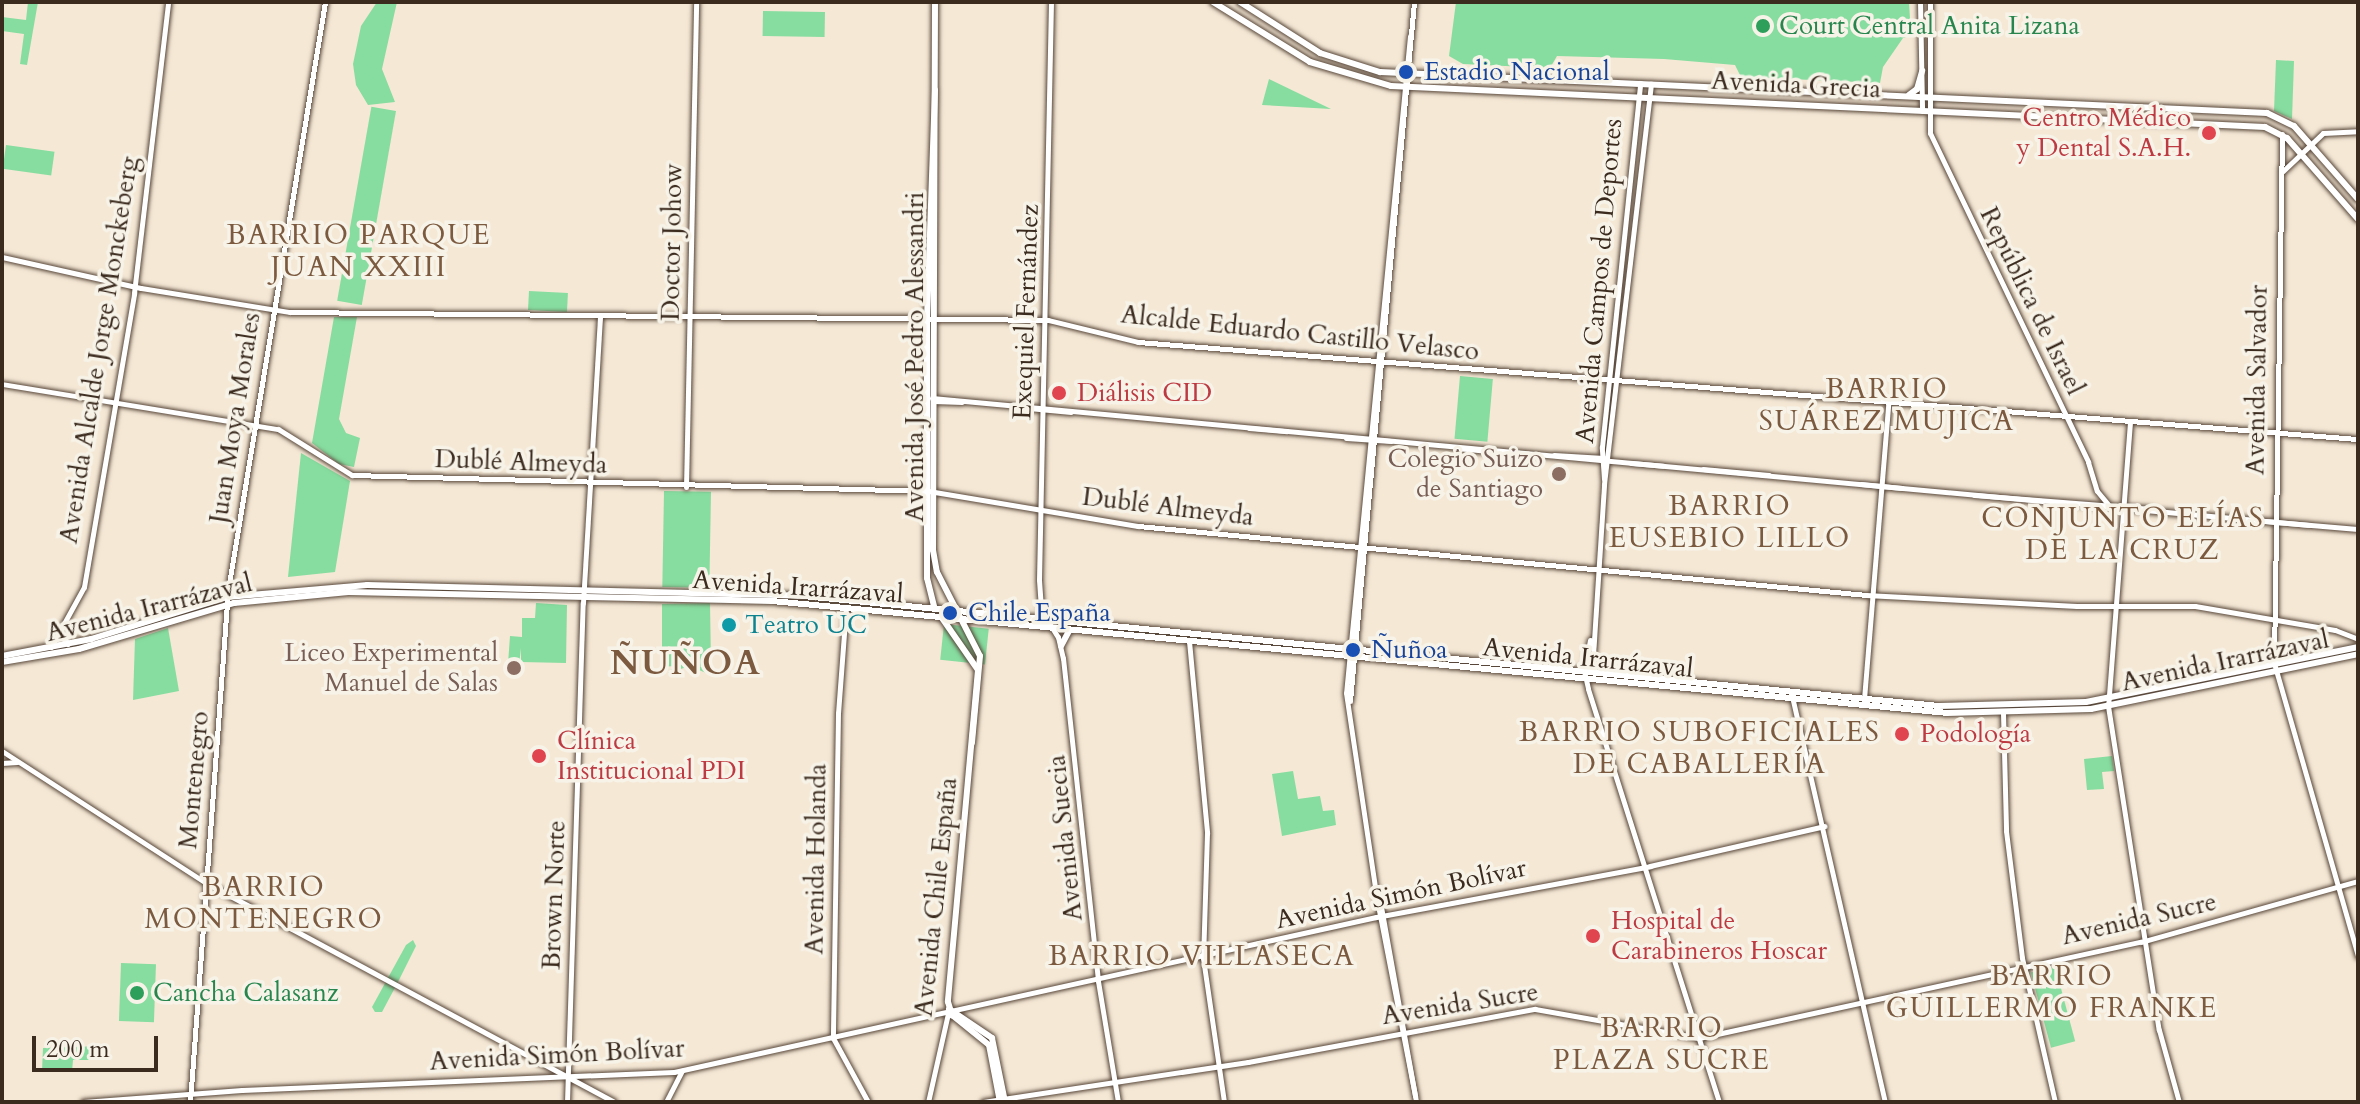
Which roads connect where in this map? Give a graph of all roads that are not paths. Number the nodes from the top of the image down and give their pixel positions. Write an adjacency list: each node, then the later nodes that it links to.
1 (168, 2): 33 (street, Avenida Alcalde Jorge Monckeberg)
2 (325, 2): 34 (street, Juan Moya Morales)
3 (696, 2): 36 (street, Doctor Johow)
4 (935, 2): 37 (main road, Avenida José Pedro Alessandri)
5 (1051, 2): 38 (street, Exequiel Fernández)
6 (1213, 2): 17 (main road, Avenida Grecia)
7 (1240, 2): 14 (main road, Avenida Grecia)
8 (1414, 2): 14 (street)
9 (1920, 2): 11 (street)
10 (1930, 2): 12 (street)
11 (1923, 49): 12 (street); 13 (street)
12 (1933, 49): 19 (street)
13 (1922, 71): 18 (main road); 19 (street)
14 (1406, 73): 15 (main road, Avenida Grecia); 17 (street)
15 (1641, 83): 16 (main road, Avenida Grecia); 20 (street, Avenida Campos de Deportes)
16 (1651, 83): 18 (main road, Avenida Grecia); 21 (street, Avenida Campos de Deportes)
17 (1405, 87): 20 (main road, Avenida Grecia); 39 (street)
18 (1908, 95): 19 (main road, Avenida Grecia)
19 (1926, 96): 24 (street, República de Israel); 27 (main road, Avenida Grecia)
20 (1636, 97): 21 (main road, Avenida Grecia); 40 (street, Avenida Campos de Deportes)
21 (1649, 97): 22 (main road, Avenida Grecia); 23 (street, Avenida Campos de Deportes)
22 (1659, 98): 23 (main road); 24 (main road, Avenida Grecia)
23 (1648, 107): 41 (street, Avenida Campos de Deportes)
24 (1926, 111): 26 (main road, Avenida Grecia); 47 (street, República de Israel)
25 (2358, 131): 27 (street)
26 (2282, 133): 28 (main road); 29 (street, Avenida Salvador)
27 (2308, 143): 28 (street); 30 (main road, Avenida Grecia)
28 (2299, 151): 29 (street); 31 (main road)
29 (2282, 176): 50 (street, Avenida Salvador)
30 (2358, 199)
31 (2358, 219)
32 (2, 257): 33 (street, Alcalde Eduardo Castillo Velasco)
33 (134, 287): 34 (street, Alcalde Eduardo Castillo Velasco); 44 (street, Avenida Alcalde Jorge Monckeberg)
34 (274, 310): 35 (street, Alcalde Eduardo Castillo Velasco); 49 (street, Juan Moya Morales)
35 (600, 315): 36 (street, Alcalde Eduardo Castillo Velasco); 57 (street, Brown Norte)
36 (691, 316): 37 (street, Alcalde Eduardo Castillo Velasco); 58 (street, Doctor Johow)
37 (931, 319): 38 (street, Alcalde Eduardo Castillo Velasco); 43 (main road, Avenida José Pedro Alessandri)
38 (1048, 320): 39 (street, Alcalde Eduardo Castillo Velasco); 46 (street, Exequiel Fernández)
39 (1379, 363): 40 (street, Alcalde Eduardo Castillo Velasco); 52 (street)
40 (1608, 382): 41 (street, Alcalde Eduardo Castillo Velasco); 53 (street, Avenida Campos de Deportes)
41 (1619, 383): 45 (street, Alcalde Eduardo Castillo Velasco); 56 (street, Avenida Campos de Deportes)
42 (2, 384): 44 (street, Dublé Almeyda)
43 (932, 400): 46 (street); 60 (main road, Avenida José Pedro Alessandri)
44 (116, 403): 49 (street, Dublé Almeyda); 88 (street, Avenida Alcalde Jorge Monckeberg)
45 (1888, 404): 47 (street, Alcalde Eduardo Castillo Velasco); 59 (street)
46 (1044, 409): 52 (street); 64 (street, Exequiel Fernández)
47 (2066, 417): 48 (street, Alcalde Eduardo Castillo Velasco); 61 (street, República de Israel)
48 (2130, 422): 50 (street, Alcalde Eduardo Castillo Velasco); 63 (street)
49 (255, 426): 57 (street, Dublé Almeyda); 75 (street, Juan Moya Morales)
50 (2276, 433): 51 (street, Alcalde Eduardo Castillo Velasco); 65 (street, Avenida Salvador)
51 (2358, 439)
52 (1372, 440): 54 (street); 67 (street)
53 (1602, 447): 55 (street); 56 (street, Avenida Campos de Deportes)
54 (1552, 456): 55 (street); 56 (street)
55 (1593, 457): 56 (street)
56 (1606, 461): 59 (street); 68 (street, Avenida Campos de Deportes)
57 (590, 485): 58 (street, Dublé Almeyda); 73 (street, Brown Norte)
58 (688, 485): 60 (street, Dublé Almeyda)
59 (1880, 486): 62 (street); 74 (street)
60 (931, 492): 64 (street, Dublé Almeyda); 69 (main road, Avenida José Pedro Alessandri); 71 (main road, Avenida José Pedro Alessandri)
61 (2108, 504): 62 (street); 63 (street)
62 (2090, 505): 63 (street)
63 (2122, 508): 65 (street); 78 (street)
64 (1038, 511): 67 (street, Dublé Almeyda); 85 (street, Exequiel Fernández)
65 (2275, 522): 66 (street); 84 (street, Avenida Salvador)
66 (2358, 529)
67 (1362, 548): 68 (street, Dublé Almeyda); 98 (street)
68 (1597, 569): 74 (street, Dublé Almeyda); 105 (street, Avenida Campos de Deportes)
69 (943, 584): 71 (main road); 80 (main road, Avenida José Pedro Alessandri)
70 (325, 587): 72 (main road); 73 (main road, Avenida Irarrázaval); 75 (main road, Avenida Irarrázaval)
71 (928, 589): 77 (main road); 79 (main road, Avenida José Pedro Alessandri)
72 (316, 594): 73 (main road, Avenida Irarrázaval); 75 (main road, Avenida Irarrázaval)
73 (583, 595): 76 (main road, Avenida Irarrázaval); 77 (main road, Avenida Irarrázaval); 139 (street, Brown Norte)
74 (1871, 595): 78 (street, Dublé Almeyda); 112 (street)
75 (227, 601): 94 (main road, Avenida Irarrázaval); 97 (main road, Avenida Irarrázaval); 124 (street, Montenegro)
76 (846, 607): 81 (main road, Avenida Irarrázaval); 135 (street, Avenida Holanda)
77 (918, 607): 79 (main road, Avenida Irarrázaval)
78 (2112, 607): 84 (street, Dublé Almeyda); 113 (street)
79 (935, 609): 80 (main road, Avenida Irarrázaval); 81 (main road, Avenida José Pedro Alessandri)
80 (957, 611): 82 (main road, Avenida José Pedro Alessandri); 85 (main road, Avenida Irarrázaval)
81 (941, 617): 82 (main road, Avenida Irarrázaval); 92 (main road, Avenida Chile España)
82 (962, 619): 83 (main road, Avenida Irarrázaval); 89 (main road, Avenida Chile España)
83 (976, 620): 86 (main road, Avenida Irarrázaval); 89 (main road)
84 (2274, 620): 91 (street, Dublé Almeyda); 103 (street, Avenida Salvador)
85 (1047, 621): 86 (street, Avenida Suecia); 90 (main road, Avenida Irarrázaval)
86 (1054, 629): 87 (main road, Avenida Irarrázaval); 95 (street, Avenida Suecia)
87 (1069, 631): 93 (main road, Avenida Irarrázaval); 95 (main road)
88 (59, 632): 94 (main road); 97 (street, Avenida Alcalde Jorge Monckeberg)
89 (970, 633): 92 (main road); 117 (main road, Avenida Chile España)
90 (1197, 635): 93 (main road); 98 (main road, Avenida Irarrázaval)
91 (2358, 639)
92 (960, 641): 117 (main road, Avenida Chile España)
93 (1189, 641): 98 (main road, Avenida Irarrázaval); 128 (street)
94 (68, 644): 97 (main road, Avenida Irarrázaval)
95 (1061, 646): 131 (street, Avenida Suecia)
96 (2358, 647): 103 (main road, Avenida Irarrázaval)
97 (48, 652): 100 (main road, Avenida Irarrázaval); 101 (main road, Avenida Irarrázaval)
98 (1351, 652): 102 (main road, Avenida Irarrázaval); 104 (main road, Avenida Irarrázaval); 126 (street)
99 (2358, 654): 103 (main road, Avenida Irarrázaval)
100 (2, 656)
101 (2, 662)
102 (1495, 662): 104 (main road); 105 (main road, Avenida Irarrázaval)
103 (2274, 667): 106 (main road, Avenida Irarrázaval); 108 (main road, Avenida Irarrázaval); 125 (street, Avenida Salvador)
104 (1488, 669): 105 (main road, Avenida Irarrázaval)
105 (1587, 673): 109 (main road, Avenida Irarrázaval); 111 (main road, Avenida Irarrázaval); 122 (street, Avenida Campos de Deportes)
106 (2198, 680): 107 (main road, Avenida Irarrázaval); 108 (main road)
107 (2177, 684): 110 (main road); 113 (main road, Avenida Irarrázaval)
108 (2196, 688): 110 (main road, Avenida Irarrázaval)
109 (1791, 692): 111 (street); 112 (main road, Avenida Irarrázaval)
110 (2170, 693): 113 (main road, Avenida Irarrázaval)
111 (1796, 699): 115 (main road, Avenida Irarrázaval); 121 (street)
112 (1864, 699): 114 (main road, Avenida Irarrázaval); 115 (main road)
113 (2107, 702): 114 (main road, Avenida Irarrázaval); 116 (main road, Avenida Irarrázaval); 127 (street)
114 (1889, 705): 115 (main road, Avenida Irarrázaval); 116 (main road, Avenida Irarrázaval)
115 (1858, 706)
116 (2003, 713): 130 (street)
117 (972, 743): 133 (main road, Avenida Chile España)
118 (2, 751): 119 (street); 120 (street)
119 (2, 762): 120 (street)
120 (18, 762): 124 (street)
121 (1824, 826): 122 (street, Avenida Simón Bolívar); 132 (street)
122 (1644, 866): 126 (street, Avenida Simón Bolívar); 136 (street, Avenida Campos de Deportes)
123 (2358, 881): 125 (street, Avenida Sucre)
124 (206, 883): 139 (street); 141 (street, Montenegro)
125 (2337, 887): 127 (street, Avenida Sucre); 129 (street, Avenida Salvador)
126 (1382, 916): 128 (street, Avenida Simón Bolívar); 134 (street)
127 (2144, 941): 130 (street, Avenida Sucre); 157 (street)
128 (1203, 955): 131 (street, Avenida Simón Bolívar); 137 (street)
129 (2358, 956)
130 (2024, 965): 132 (street, Avenida Sucre); 156 (street)
131 (1099, 977): 133 (street, Avenida Simón Bolívar); 140 (street, Avenida Suecia)
132 (1863, 1000): 136 (street, Avenida Sucre); 155 (street)
133 (949, 1009): 135 (street, Avenida Simón Bolívar); 143 (main road); 150 (street, Avenida Chile España)
134 (1404, 1032): 136 (street, Avenida Sucre); 137 (street, Avenida Sucre); 142 (street)
135 (833, 1035): 138 (street, Avenida Simón Bolívar); 149 (street, Avenida Holanda)
136 (1699, 1038): 154 (street, Avenida Campos de Deportes)
137 (1219, 1066): 140 (street, Avenida Sucre); 153 (street)
138 (682, 1070): 139 (street, Avenida Simón Bolívar); 148 (street)
139 (569, 1075): 141 (street, Avenida Simón Bolívar); 146 (street, Brown Norte); 147 (street)
140 (1114, 1082): 143 (street, Avenida Sucre); 152 (street, Avenida Suecia)
141 (191, 1094): 144 (street, Avenida Simón Bolívar); 145 (street, Montenegro)
142 (1415, 1099)
143 (1002, 1101): 151 (street, Avenida Sucre)
144 (83, 1102)
145 (190, 1102)
146 (567, 1102)
147 (614, 1102)
148 (666, 1102)
149 (868, 1102)
150 (928, 1102)
151 (983, 1102)
152 (1118, 1102)
153 (1224, 1102)
154 (1719, 1102)
155 (1885, 1102)
156 (2055, 1102)
157 (2179, 1102)

